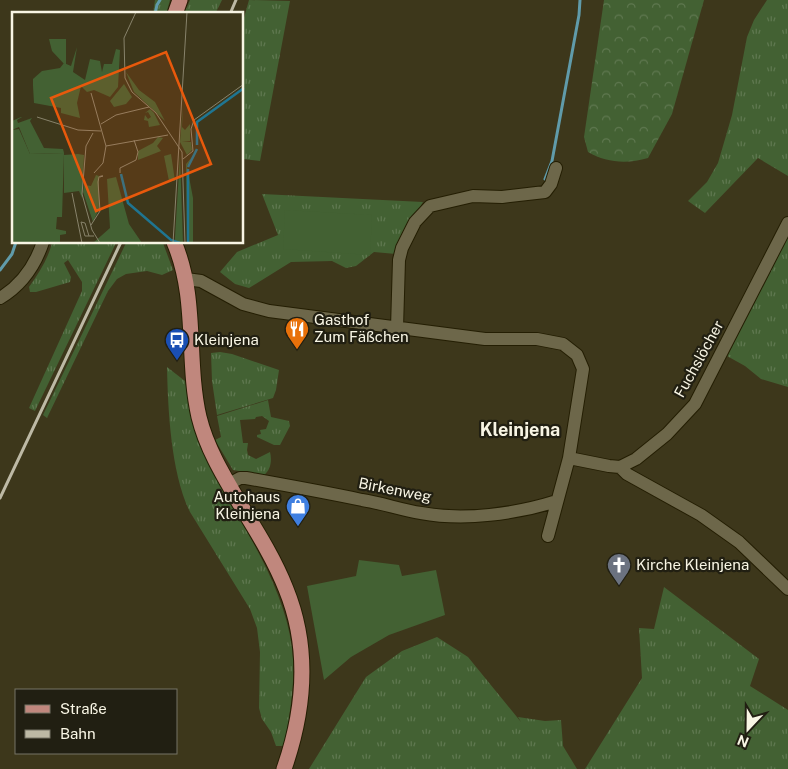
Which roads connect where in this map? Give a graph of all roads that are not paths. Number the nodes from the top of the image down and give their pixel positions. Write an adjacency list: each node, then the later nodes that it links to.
1 (180, 0): 2 (main road)
2 (176, 12)
3 (556, 168): 9 (street)
4 (788, 223): 11 (street, Fuchslöcher)
5 (42, 244): 8 (street)
6 (175, 244): 7 (main road)
7 (186, 279): 9 (street); 12 (main road)
8 (0, 298)
9 (397, 328): 10 (street)
10 (569, 458): 11 (street); 13 (street)
11 (620, 467): 15 (street)
12 (229, 484): 13 (street, Birkenweg); 16 (main road)
13 (557, 501): 14 (street)
14 (548, 536)
15 (788, 589)
16 (284, 769)

